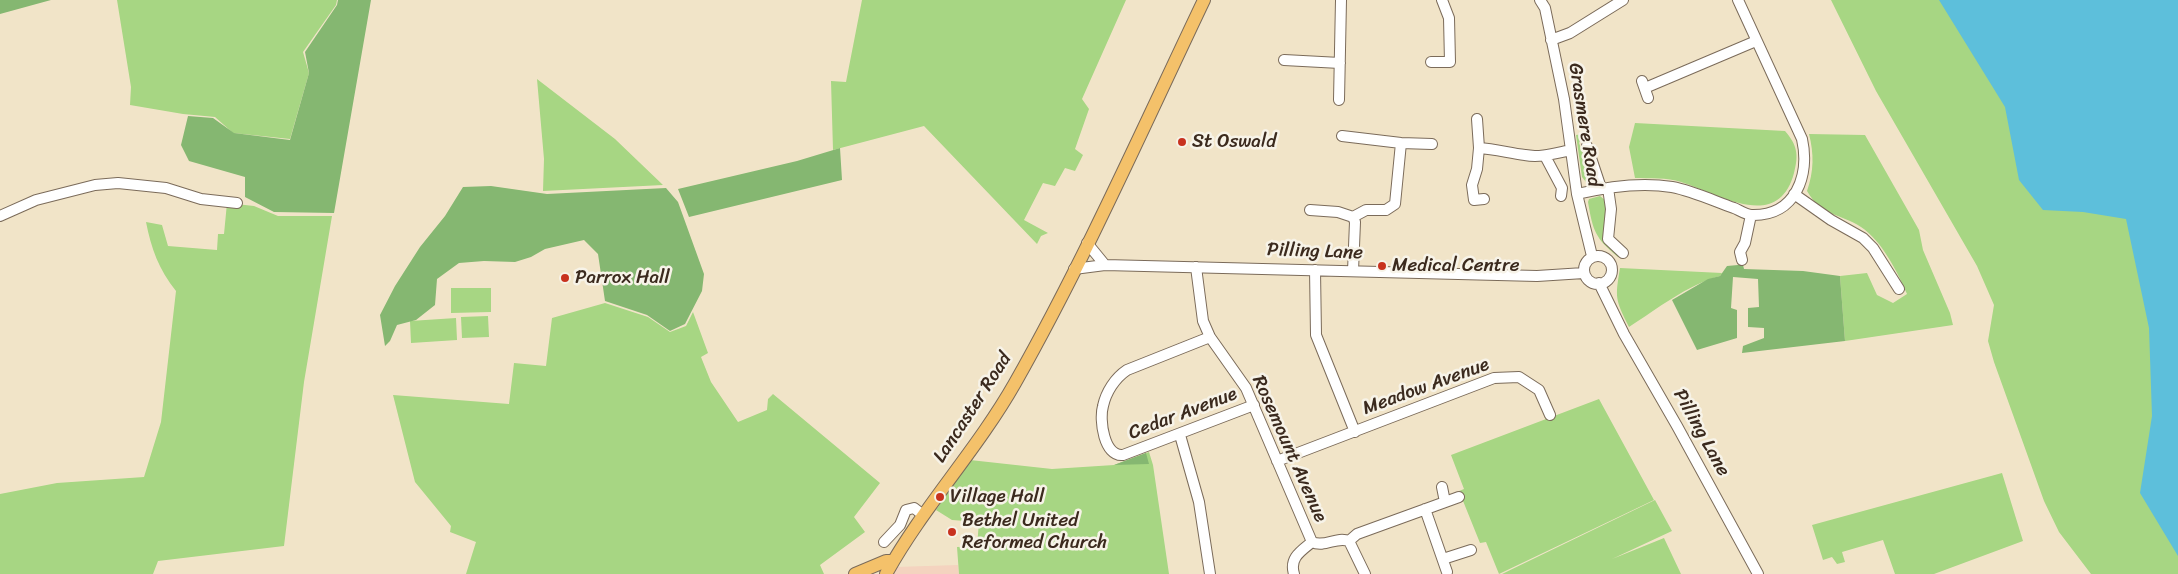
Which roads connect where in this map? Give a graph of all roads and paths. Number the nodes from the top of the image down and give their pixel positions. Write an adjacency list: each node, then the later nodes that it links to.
1 (1204, 0): 32 (main road, Lancaster Road)
2 (1341, 0): 11 (street)
3 (1442, 0): 10 (street)
4 (1540, 0): 7 (street, Grasmere Road)
5 (1622, 0): 7 (street)
6 (1738, 0): 8 (street)
7 (1551, 40): 20 (street, Grasmere Road)
8 (1756, 40): 12 (street); 24 (street)
9 (1284, 60): 11 (street)
10 (1431, 62)
11 (1340, 63): 13 (street)
12 (1645, 89)
13 (1339, 100)
14 (1477, 119): 19 (street)
15 (1342, 136): 16 (street)
16 (1401, 143): 17 (street); 31 (street)
17 (1432, 144)
18 (1587, 146): 22 (street)
19 (1479, 148): 21 (street); 26 (street)
20 (1571, 150): 21 (street); 23 (street, Grasmere Road)
21 (1545, 156): 25 (street)
22 (1604, 188): 23 (street); 29 (street); 33 (street)
23 (1577, 194): 35 (street, Grasmere Road)
24 (1794, 194): 29 (street); 43 (street)
25 (1562, 196)
26 (1475, 201)
27 (237, 203): 30 (street)
28 (1310, 210): 31 (street)
29 (1750, 215): 34 (street)
30 (0, 216)
31 (1353, 217): 40 (street)
32 (1087, 243): 36 (main road, Lancaster Road); 37 (street)
33 (1622, 248)
34 (1738, 254)
35 (1592, 256): 41 (street); 42 (street)
36 (1076, 265): 37 (street, Pilling Lane); 54 (main road, Lancaster Road)
37 (1105, 265): 38 (street, Pilling Lane)
38 (1196, 267): 39 (street, Pilling Lane); 44 (street, Rosemount Avenue)
39 (1315, 270): 40 (street, Pilling Lane); 47 (street, Meadow Avenue)
40 (1353, 271): 41 (street, Pilling Lane)
41 (1584, 273): 42 (street)
42 (1599, 284): 67 (street, Pilling Lane)
43 (1899, 289)
44 (1210, 338): 45 (street, Rosemount Avenue); 48 (street, Cedar Avenue)
45 (1254, 406): 48 (street, Cedar Avenue); 49 (street, Rosemount Avenue)
46 (1550, 415): 47 (street, Meadow Avenue)
47 (1355, 432): 49 (street, Meadow Avenue)
48 (1180, 434): 64 (street)
49 (1277, 461): 57 (street, Rosemount Avenue)
50 (1442, 487): 52 (street)
51 (1459, 497): 52 (street, Rosemount Avenue)
52 (1445, 502): 53 (street, Rosemount Avenue)
53 (1425, 509): 55 (street, Rosemount Avenue); 59 (street)
54 (923, 515): 56 (street); 60 (main road, Lancaster Road)
55 (1349, 541): 57 (street, Rosemount Avenue); 66 (street)
56 (884, 542)
57 (1312, 542): 65 (street)
58 (1470, 550): 59 (street)
59 (1443, 559): 61 (street)
60 (893, 561): 62 (main road); 63 (main road, Lancaster Road)
61 (1447, 572)
62 (859, 573)
63 (886, 574)
64 (1210, 574)
65 (1294, 574)
66 (1365, 574)
67 (1758, 574)

